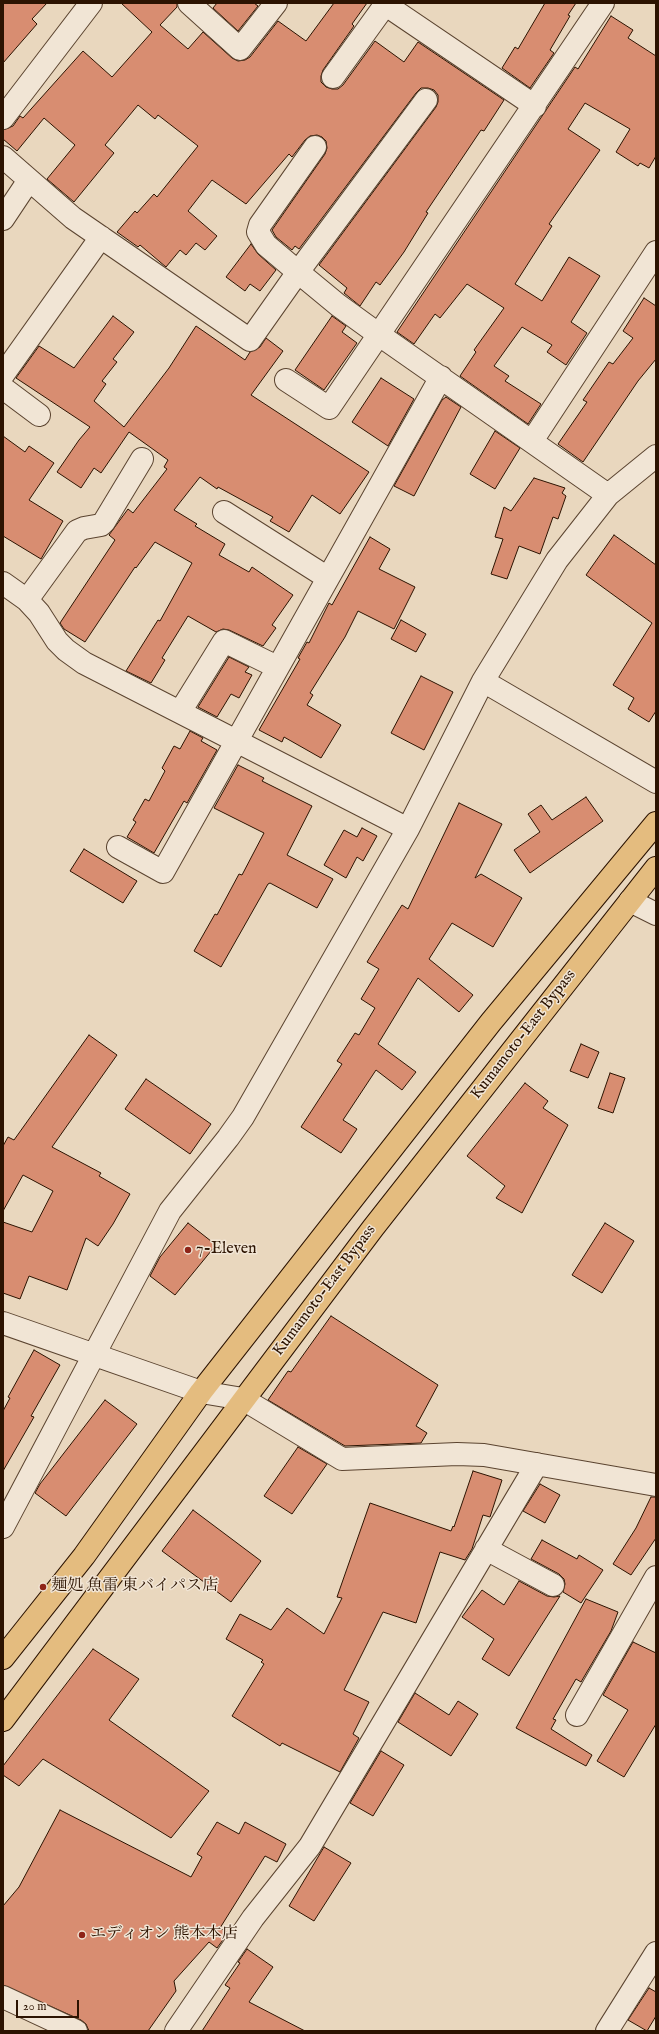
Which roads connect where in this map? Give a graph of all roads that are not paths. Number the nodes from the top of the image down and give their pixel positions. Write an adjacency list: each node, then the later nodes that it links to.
1 (91, 3): 9 (street)
2 (189, 3): 3 (street)
3 (276, 3)
4 (603, 3): 8 (street)
5 (384, 4): 6 (street); 8 (street)
6 (334, 77)
7 (426, 100): 16 (street)
8 (535, 106): 17 (street)
9 (3, 118)
10 (315, 147): 16 (street)
11 (3, 157): 12 (street)
12 (29, 180): 13 (street); 14 (street)
13 (3, 219)
14 (101, 237): 16 (street); 18 (street)
15 (656, 252): 23 (street)
16 (298, 272): 17 (street)
17 (378, 334): 19 (street); 20 (street)
18 (3, 376)
19 (441, 377): 23 (street); 28 (street)
20 (286, 380)
21 (3, 388): 22 (street)
22 (39, 415)
23 (532, 441): 26 (street)
24 (656, 456): 26 (street)
25 (142, 459): 30 (street)
26 (608, 495): 32 (street)
27 (224, 512): 28 (street)
28 (328, 578): 31 (street)
29 (3, 583): 30 (street)
30 (27, 600): 33 (street)
31 (278, 667): 33 (street); 34 (street)
32 (483, 681): 35 (street); 37 (street)
33 (180, 712): 34 (street)
34 (236, 741): 37 (street); 38 (street)
35 (656, 782)
36 (656, 823): 44 (highway, Kumamoto-East Bypass)
37 (408, 829): 43 (street)
38 (118, 847)
39 (656, 868): 40 (highway, Kumamoto-East Bypass)
40 (630, 901): 41 (street); 45 (highway, Kumamoto-East Bypass)
41 (656, 914)
42 (3, 1323): 43 (street)
43 (94, 1356): 44 (street); 48 (street)
44 (201, 1392): 45 (street); 52 (highway, Kumamoto-East Bypass)
45 (243, 1399): 46 (street); 54 (highway, Kumamoto-East Bypass)
46 (538, 1464): 47 (street); 49 (street)
47 (656, 1485)
48 (3, 1527)
49 (486, 1549): 51 (street); 59 (street)
50 (656, 1577): 53 (street)
51 (553, 1585)
52 (3, 1658)
53 (577, 1715)
54 (3, 1720)
55 (656, 1953): 57 (street)
56 (3, 1997): 58 (street)
57 (614, 2029)
58 (76, 2031)
59 (176, 2031)

